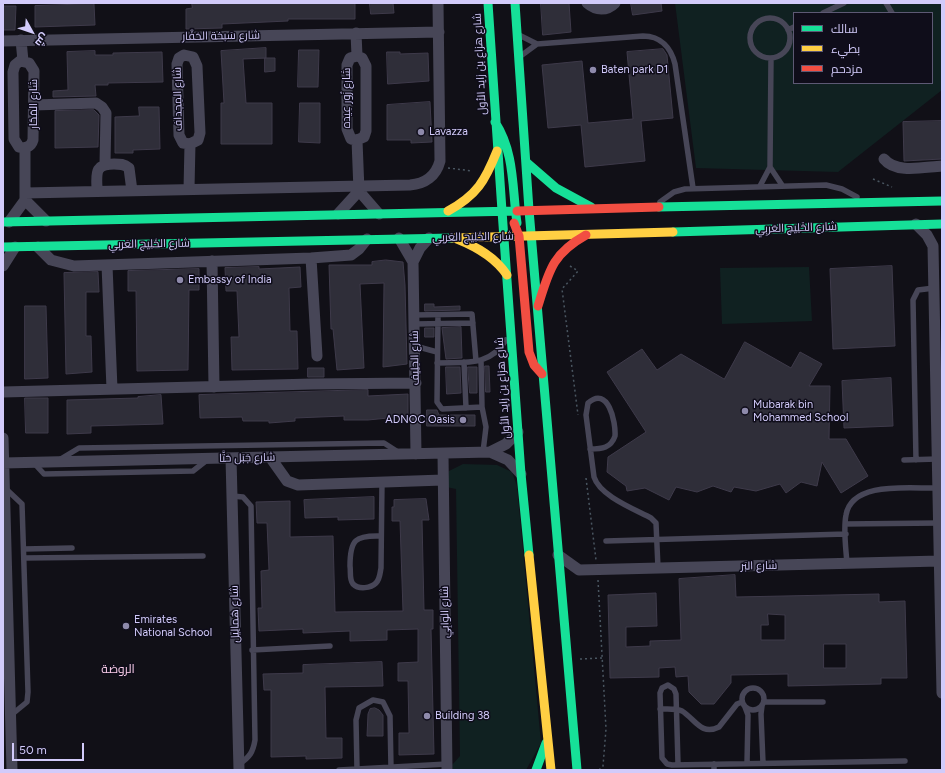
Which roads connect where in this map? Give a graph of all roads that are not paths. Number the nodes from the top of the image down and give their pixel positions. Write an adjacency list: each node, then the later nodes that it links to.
1 (438, 3): 12 (street)
2 (488, 3): 25 (main road, شارع هزاع بن زايد الأول)
3 (515, 3): 14 (main road)
4 (587, 3): 5 (street)
5 (615, 3)
6 (844, 3): 8 (lane)
7 (886, 3): 9 (lane)
8 (825, 12)
9 (891, 12)
10 (793, 28): 11 (lane)
11 (788, 30): 22 (lane); 22 (lane)
12 (439, 32): 13 (street, شارع سَبخة الحَفَّار); 38 (street)
13 (356, 33): 15 (street, شارع سَبخة الحَفَّار); 20 (street, شارع زُور عِيده)
14 (517, 33): 18 (lane); 21 (main road)
15 (188, 37): 17 (street, شارع سَبخة الحَفَّار); 19 (street, شارع المِجداف)
16 (3, 40): 17 (street, شارع سَبخة الحَفَّار)
17 (21, 40): 23 (street)
18 (537, 44): 21 (lane); 37 (lane)
19 (188, 55): 27 (street, شارع المِجداف); 27 (street, شارع المِجداف)
20 (356, 56): 26 (street, شارع زُور عِيده); 26 (street, شارع زُور عِيده)
21 (519, 58): 31 (main road)
22 (771, 58): 34 (lane)
23 (23, 61): 24 (street, شارع المَحَّار); 28 (street, شارع المَحَّار)
24 (34, 105): 28 (street, شارع المَحَّار); 32 (street)
25 (495, 122): 29 (main road, شارع هزاع بن زايد الأول); 50 (main road)
26 (357, 140): 38 (street, شارع زُور عِيده)
27 (190, 144): 39 (street, شارع المِجداف)
28 (25, 148): 42 (street, شارع المَحَّار)
29 (497, 151): 49 (main road, شارع هزاع بن زايد الأول); 51 (main road)
30 (884, 158): 33 (street)
31 (526, 162): 46 (main road); 48 (main road)
32 (105, 164): 40 (street); 41 (street)
33 (942, 166)
34 (770, 167): 35 (lane); 36 (lane)
35 (782, 185): 36 (lane); 44 (lane)
36 (760, 186): 37 (lane)
37 (694, 188): 47 (lane)
38 (359, 189): 39 (street); 52 (street); 53 (street)
39 (189, 190): 41 (street)
40 (97, 191): 41 (street); 42 (street)
41 (132, 191)
42 (25, 196): 55 (street); 56 (street)
43 (942, 201): 44 (main road)
44 (866, 202): 45 (main road)
45 (697, 206): 47 (main road); 54 (main road)
46 (592, 207): 47 (main road); 48 (main road)
47 (656, 207)
48 (529, 210): 50 (main road); 57 (main road); 62 (main road)
49 (502, 211): 50 (main road); 51 (main road); 59 (main road, شارع هزاع بن زايد الأول); 62 (main road)
50 (516, 211): 62 (main road)
51 (446, 212): 53 (main road)
52 (338, 214): 53 (main road); 55 (main road)
53 (379, 214)
54 (675, 216)
55 (46, 221): 56 (main road)
56 (6, 222)
57 (533, 223): 62 (main road); 66 (main road)
58 (492, 224): 59 (main road)
59 (504, 224): 62 (main road); 68 (main road, شارع هزاع بن زايد الأول)
60 (916, 224): 61 (main road, شارع الخَلِيج العَربِي); 65 (main road, شارع الخَلِيج العَربِي); 71 (street)
61 (942, 224)
62 (517, 227): 66 (main road, شارع الخَلِيج العَربِي); 68 (main road, شارع الخَلِيج العَربِي); 96 (main road)
63 (397, 233): 67 (main road, شارع الخَلِيج العَربِي); 70 (main road, شارع الخَلِيج العَربِي); 78 (street, شارع الحِلِيف)
64 (942, 233): 71 (street)
65 (587, 235): 66 (main road, شارع الخَلِيج العَربِي); 83 (main road)
66 (531, 236): 83 (main road)
67 (429, 237): 69 (main road, شارع الخَلِيج العَربِي); 78 (street)
68 (505, 237): 69 (main road, شارع الخَلِيج العَربِي); 81 (main road, شارع هزاع بن زايد الأول)
69 (454, 238): 81 (main road)
70 (368, 239): 72 (main road, شارع الخَلِيج العَربِي); 75 (street)
71 (933, 245): 76 (street)
72 (37, 246): 74 (main road, شارع الخَلِيج العَربِي); 79 (street)
73 (3, 247): 74 (main road, شارع الخَلِيج العَربِي)
74 (15, 247): 80 (street)
75 (311, 258): 77 (street); 91 (street)
76 (937, 258): 82 (street)
77 (212, 261): 79 (street); 98 (street)
78 (413, 262): 85 (street, شارع الحِلِيف)
79 (107, 265): 99 (street, شارع الخَلِيج العَربِي)
80 (3, 266)
81 (507, 275): 88 (main road, شارع هزاع بن زايد الأول)
82 (934, 288): 92 (street); 114 (lane)
83 (538, 306): 96 (main road)
84 (438, 315): 85 (lane); 86 (lane); 87 (lane)
85 (414, 319): 87 (lane); 89 (street, شارع الحِلِيف)
86 (473, 323): 87 (lane); 93 (lane)
87 (439, 324): 90 (lane)
88 (511, 332): 93 (lane); 103 (main road, شارع هزاع بن زايد الأول)
89 (415, 346): 90 (lane); 97 (street, شارع الحِلِيف)
90 (437, 352): 95 (lane)
91 (318, 356)
92 (939, 356): 115 (street)
93 (478, 361): 94 (lane); 101 (lane)
94 (464, 362): 95 (lane); 102 (lane)
95 (437, 363): 102 (lane)
96 (542, 374): 133 (main road)
97 (416, 383): 98 (street); 107 (street, شارع الحِلِيف)
98 (214, 386): 99 (street)
99 (112, 389): 100 (street)
100 (3, 392)
101 (482, 407): 102 (lane); 106 (lane)
102 (466, 408)
103 (518, 432): 106 (street, شارع جَبَل حَتَّا); 119 (main road, شارع هزاع بن زايد الأول)
104 (3, 438): 118 (street)
105 (590, 449): 105 (lane); 129 (lane)
106 (486, 452): 108 (street, شارع جَبَل حَتَّا); 119 (street, شارع جَبَل حَتَّا)
107 (416, 454): 108 (street, شارع جَبَل حَتَّا); 109 (street, شارع جَبَل حَتَّا)
108 (443, 454): 120 (street, شارع الوابِي)
109 (402, 455): 110 (street, شارع جَبَل حَتَّا); 117 (lane)
110 (270, 457): 112 (street, شارع جَبَل حَتَّا); 121 (street)
111 (209, 458): 112 (street, شارع جَبَل حَتَّا); 116 (lane); 117 (street, شارع جَبَل حَتَّا)
112 (231, 458): 124 (street, شارع هَمالِيل)
113 (904, 460): 114 (lane)
114 (916, 460): 115 (lane)
115 (937, 460): 123 (street)
116 (33, 462): 117 (street, شارع جَبَل حَتَّا); 118 (street, شارع جَبَل حَتَّا)
117 (56, 462)
118 (3, 463): 122 (street)
119 (521, 474): 152 (main road, شارع هزاع بن زايد الأول)
120 (443, 480): 121 (street); 160 (street, شارع الوابِي)
121 (382, 482): 128 (lane)
122 (4, 488): 132 (lane); 141 (street)
123 (938, 488): 125 (lane); 126 (street)
124 (232, 496): 143 (lane); 159 (street, شارع هَمالِيل)
125 (845, 524): 126 (lane); 127 (lane)
126 (938, 524): 136 (street)
127 (846, 534): 129 (lane); 137 (lane)
128 (381, 536): 128 (lane)
129 (658, 539): 130 (lane); 138 (lane)
130 (606, 541)
131 (72, 548): 132 (lane)
132 (24, 549): 135 (lane)
133 (558, 555): 139 (street); 140 (main road)
134 (203, 556): 135 (lane)
135 (24, 558): 151 (lane)
136 (939, 561): 137 (street, شارع البَر); 144 (street)
137 (847, 564): 138 (street, شارع البَر)
138 (658, 568): 139 (street, شارع البَر)
139 (580, 570): 140 (street)
140 (561, 590): 153 (main road)
141 (5, 626): 151 (street)
142 (330, 646): 143 (lane)
143 (252, 650): 159 (lane)
144 (942, 654): 145 (street)
145 (942, 693)
146 (823, 702): 147 (lane)
147 (763, 703): 148 (lane); 148 (lane); 156 (lane)
148 (743, 704): 150 (lane); 158 (lane)
149 (660, 709): 150 (lane); 150 (lane); 157 (lane)
150 (676, 709): 157 (lane)
151 (10, 717): 164 (street)
152 (548, 739): 166 (main road); 167 (main road, شارع هزاع بن زايد الأول)
153 (576, 755): 168 (main road); 169 (main road)
154 (824, 762): 155 (lane); 156 (lane); 170 (lane)
155 (905, 762)
156 (762, 763): 158 (lane)
157 (678, 764): 161 (lane)
158 (747, 764): 161 (lane)
159 (239, 767)
160 (447, 767): 162 (lane)
161 (714, 767)
162 (391, 768): 163 (lane); 163 (lane)
163 (357, 769): 165 (lane)
164 (12, 770)
165 (339, 770)
166 (536, 770)
167 (551, 770)
168 (577, 770)
169 (585, 770)
170 (825, 770)

